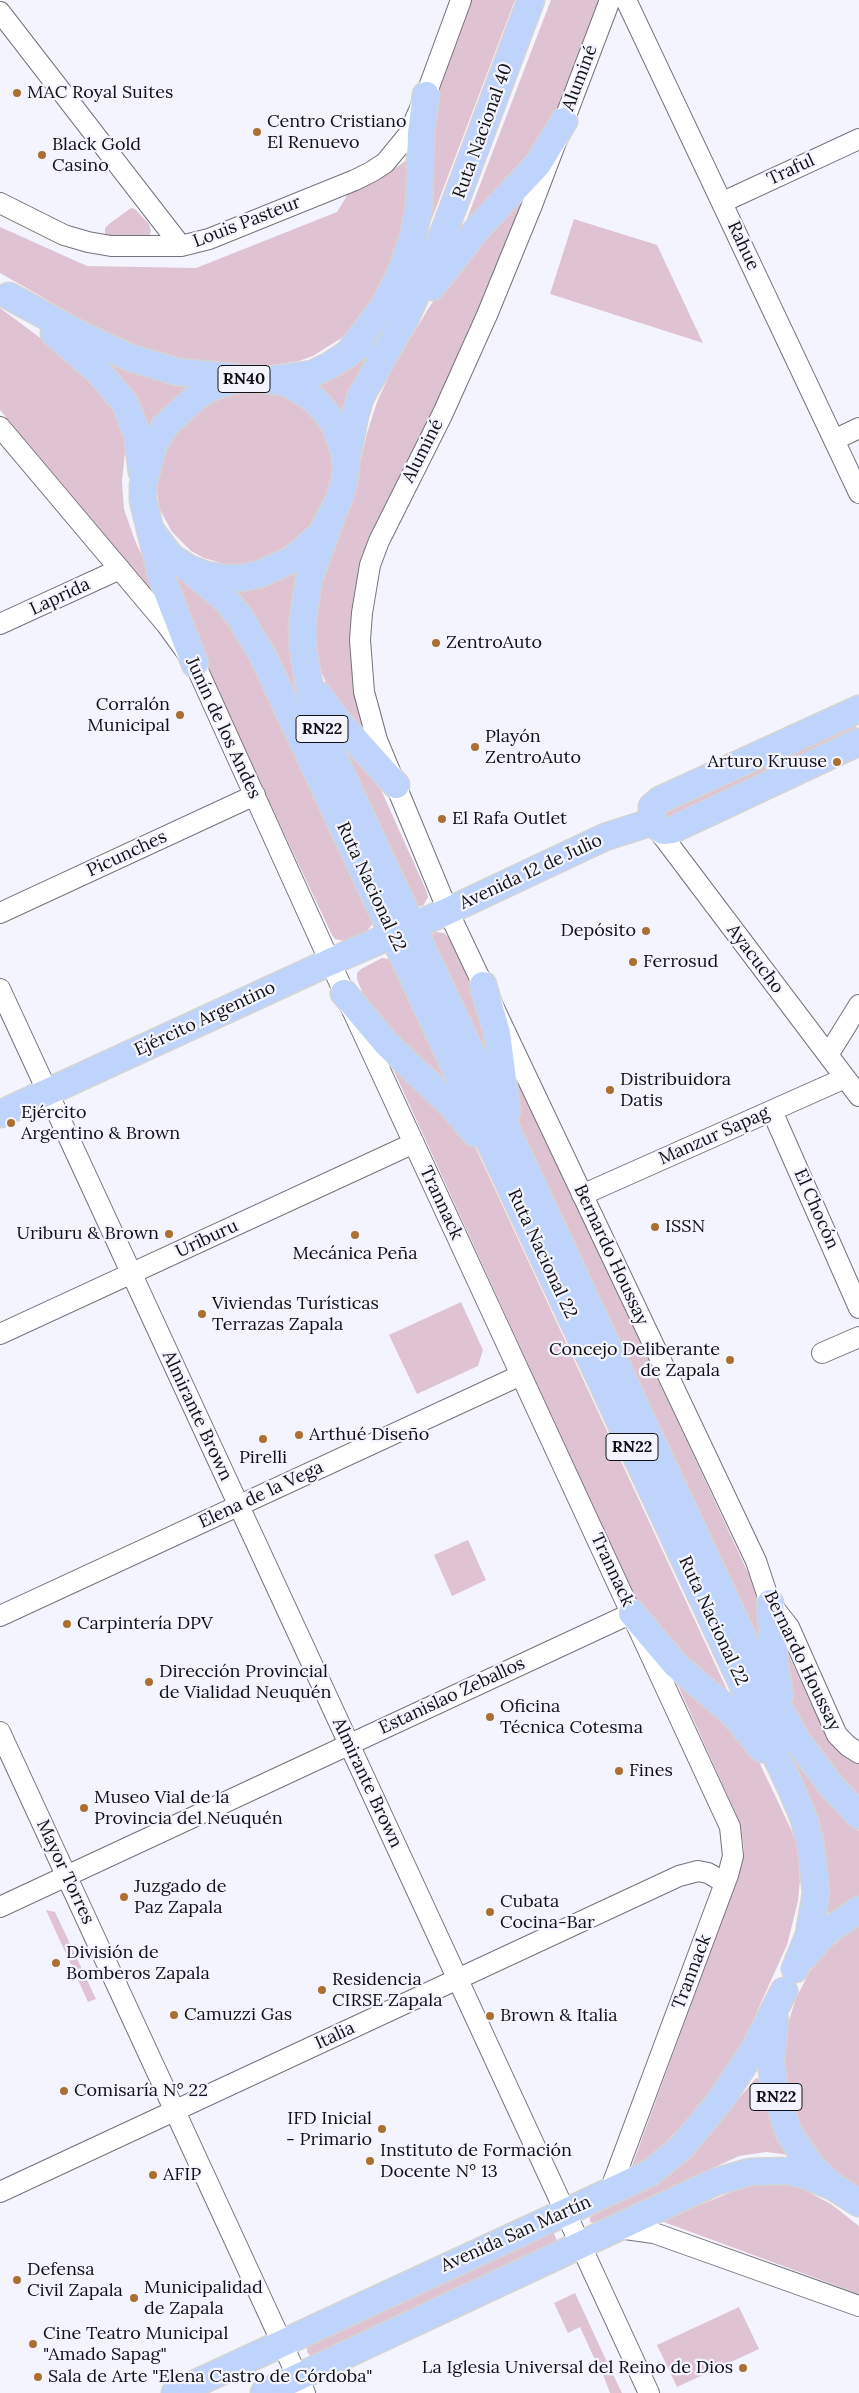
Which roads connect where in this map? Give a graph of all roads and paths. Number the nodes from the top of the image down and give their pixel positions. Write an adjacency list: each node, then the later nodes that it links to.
1 (461, 0): 6 (street, Louis Pasteur)
2 (531, 0): 12 (main road, Ruta Nacional 40 / RN40)
3 (610, 0): 7 (street, Aluminé)
4 (626, 0): 9 (street, Rahue)
5 (0, 12): 11 (street)
6 (426, 94): 11 (street, Louis Pasteur); 15 (main road)
7 (564, 121): 14 (main road); 32 (street, Aluminé)
8 (859, 139): 9 (street, Traful)
9 (722, 202): 19 (street, Rahue)
10 (0, 203): 11 (street, Louis Pasteur)
11 (181, 246)
12 (432, 261): 14 (main road, Ruta Nacional 40 / RN40); 15 (main road, Ruta Nacional 40 / RN40)
13 (5, 292): 16 (main road, Ruta Nacional 40 / RN40); 21 (main road, Ruta Nacional 40 / RN40)
14 (392, 342): 20 (main road, Ruta Nacional 40 / RN40)
15 (347, 355): 16 (main road, Ruta Nacional 40 / RN40)
16 (264, 378): 20 (main road, RN40); 21 (main road, RN40)
17 (0, 427): 26 (street, Junín de los Andes)
18 (859, 428): 19 (street)
19 (834, 440): 22 (street, Rahue)
20 (346, 468): 23 (main road, RN40)
21 (143, 485): 24 (main road, RN40)
22 (859, 493)
23 (331, 518): 25 (main road, RN40); 29 (main road, Ruta Nacional 22 / RN22)
24 (152, 532): 25 (main road, RN40); 28 (main road)
25 (188, 568): 37 (main road, Ruta Nacional 22 / RN22)
26 (120, 569): 27 (street, Laprida); 28 (street, Junín de los Andes)
27 (0, 624)
28 (195, 664): 33 (street, Junín de los Andes)
29 (306, 673): 32 (main road); 37 (main road, Ruta Nacional 22 / RN22)
30 (859, 709): 34 (main road)
31 (859, 742): 34 (main road)
32 (396, 785): 35 (street, Aluminé)
33 (255, 795): 36 (street, Picunches); 38 (street, Junín de los Andes)
34 (652, 822): 35 (main road, Avenida 12 de Julio); 43 (street, Ayacucho)
35 (448, 911): 37 (main road, Avenida 12 de Julio); 39 (street, Bernardo Houssay)
36 (0, 913)
37 (402, 931): 38 (main road, Ejército Argentino); 50 (main road, Ruta Nacional 22 / RN22)
38 (330, 962): 41 (street, Trannack); 45 (main road, Ejército Argentino)
39 (483, 985): 50 (main road); 51 (street, Bernardo Houssay)
40 (0, 989): 45 (street, Almirante Brown)
41 (344, 993): 49 (street, Trannack); 50 (main road)
42 (859, 1005): 43 (street)
43 (828, 1055): 44 (street, Ayacucho)
44 (845, 1078): 46 (street, Ayacucho); 47 (street, Manzur Sapag)
45 (47, 1092): 48 (main road, Ejército Argentino); 52 (street, Almirante Brown)
46 (859, 1096)
47 (772, 1111): 51 (street, Manzur Sapag); 53 (street, El Chocón)
48 (0, 1114)
49 (414, 1143): 52 (street, Uriburu); 57 (street, Trannack)
50 (512, 1166): 62 (main road, Ruta Nacional 22 / RN22); 66 (main road, Ruta Nacional 22 / RN22)
51 (582, 1194): 59 (street, Bernardo Houssay)
52 (131, 1274): 54 (street, Uriburu); 58 (street, Almirante Brown)
53 (859, 1308)
54 (0, 1334)
55 (859, 1337): 56 (street)
56 (822, 1353)
57 (521, 1374): 58 (street, Elena de la Vega); 60 (street, Trannack)
58 (239, 1506): 61 (street, Elena de la Vega); 64 (street, Almirante Brown)
59 (770, 1603): 62 (main road); 65 (street, Bernardo Houssay)
60 (632, 1612): 64 (street, Estanislao Zeballos); 66 (main road); 69 (street, Trannack)
61 (0, 1616)
62 (789, 1727): 67 (main road, Ruta Nacional 22 / RN22)
63 (0, 1732): 68 (street, Mayor Torres)
64 (349, 1744): 68 (street, Estanislao Zeballos); 72 (street, Almirante Brown)
65 (859, 1753)
66 (791, 1788): 73 (main road, Ruta Nacional 22 / RN22)
67 (859, 1815)
68 (67, 1876): 70 (street, Estanislao Zeballos); 74 (street, Mayor Torres)
69 (725, 1883): 72 (street, Italia); 76 (street, Trannack)
70 (0, 1907)
71 (859, 1910): 73 (main road, RN22)
72 (458, 1979): 74 (street, Italia); 78 (street, Almirante Brown)
73 (790, 1980): 76 (main road, Avenida San Martín); 77 (main road, RN22)
74 (175, 2110): 75 (street, Italia); 82 (street, Mayor Torres)
75 (0, 2192)
76 (609, 2192): 78 (main road, Avenida San Martín)
77 (852, 2199): 79 (main road, Avenida San Martín)
78 (565, 2211): 80 (street, Almirante Brown); 82 (main road, Avenida San Martín)
79 (618, 2228): 80 (main road, Avenida San Martín); 81 (street)
80 (581, 2246): 83 (main road, Avenida San Martín); 86 (street, Almirante Brown)
81 (859, 2306)
82 (282, 2343): 83 (street, Mayor Torres); 84 (main road, Avenida San Martín)
83 (301, 2385): 85 (main road, Avenida San Martín)
84 (175, 2393)
85 (264, 2393)
86 (649, 2393)

